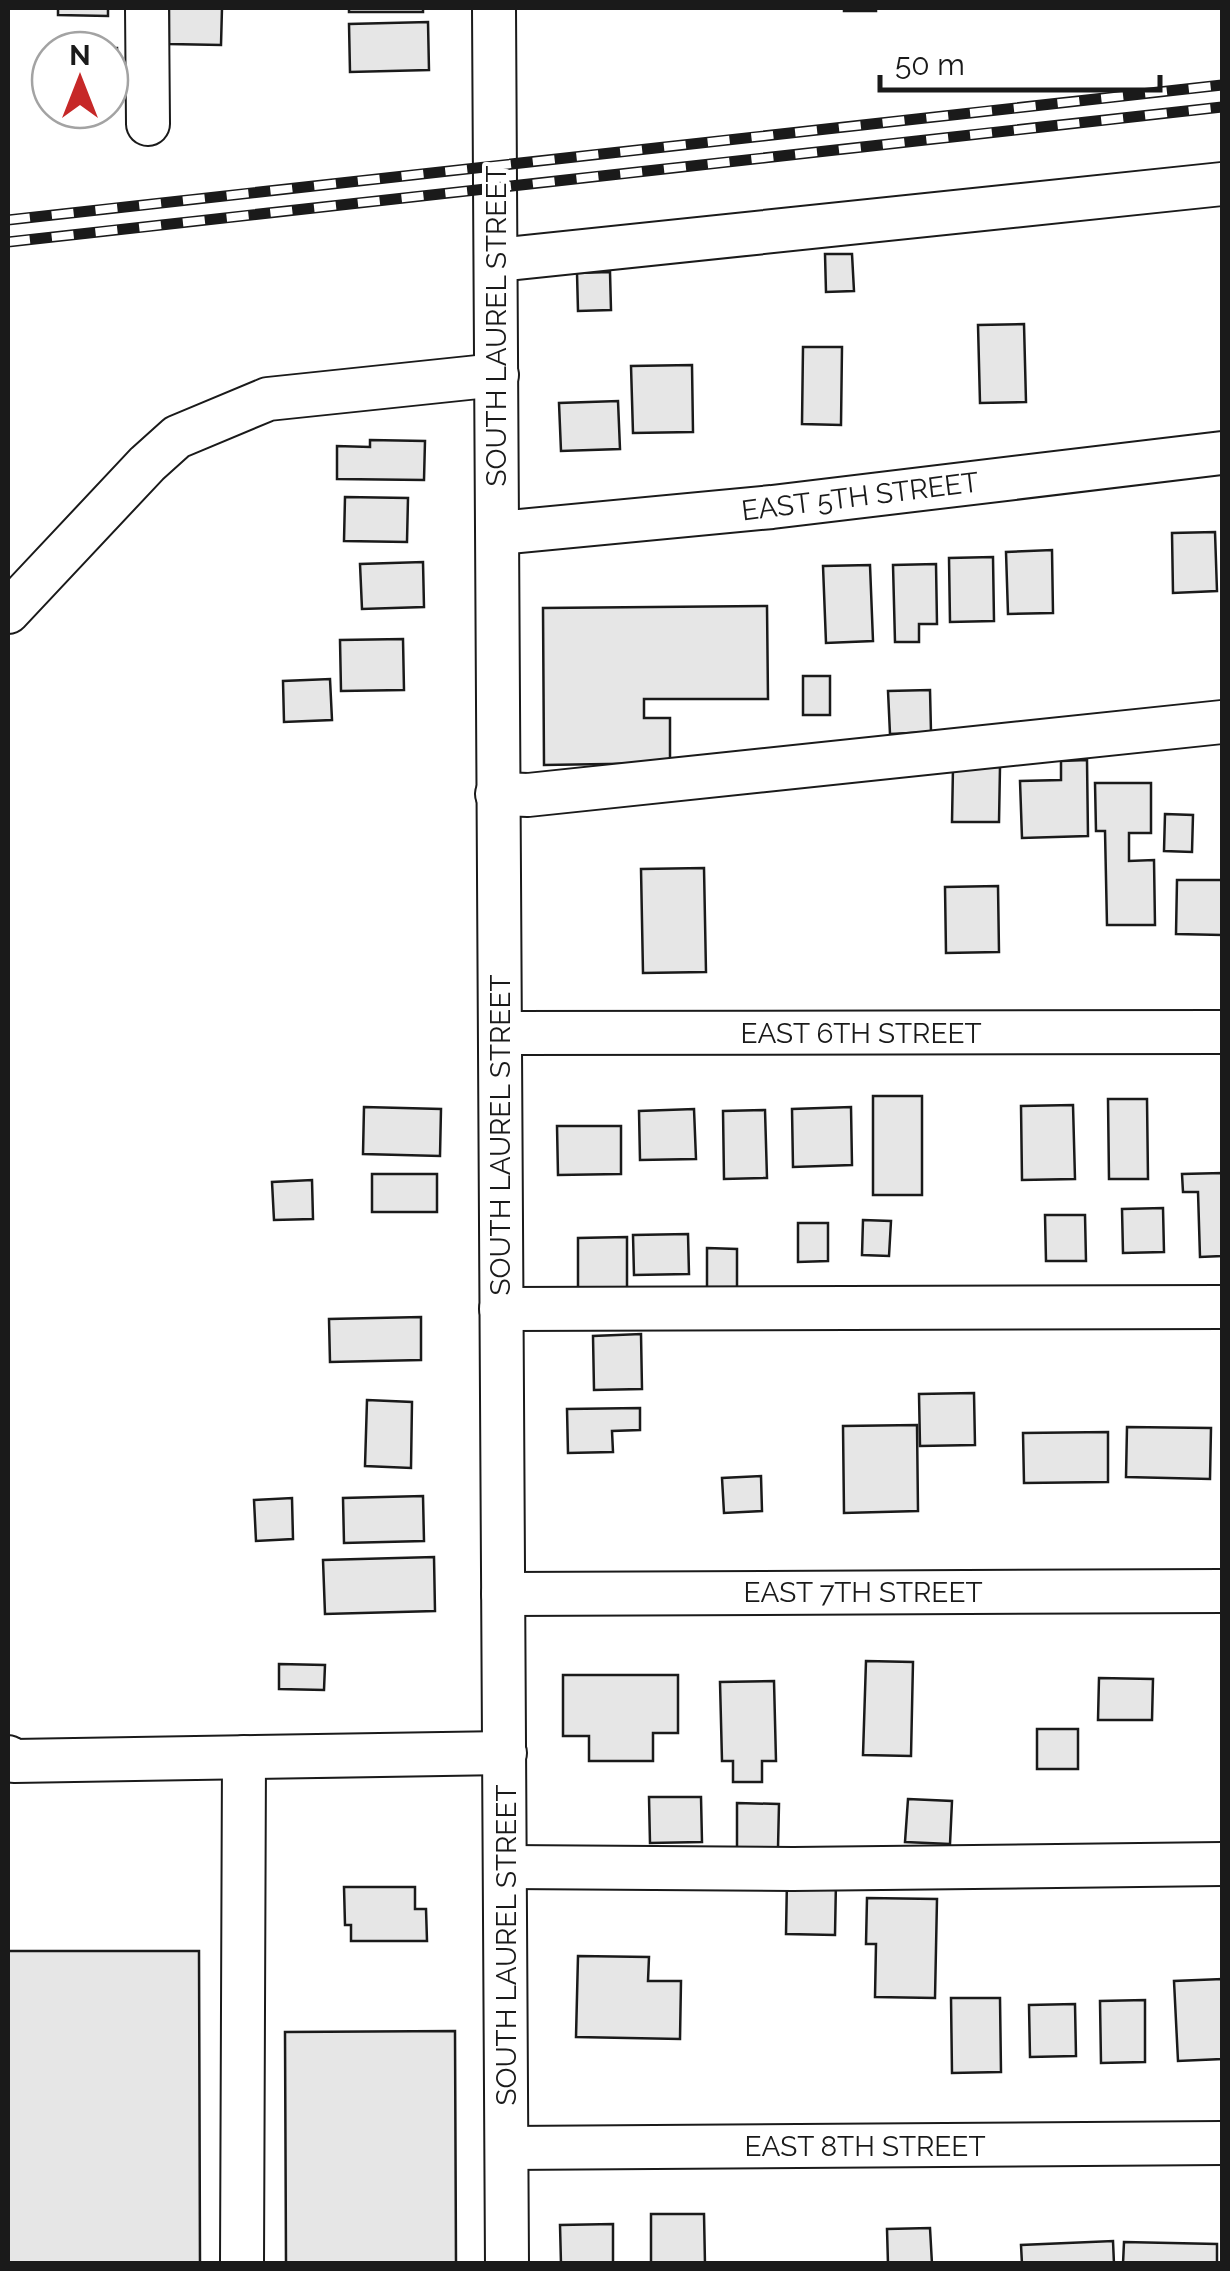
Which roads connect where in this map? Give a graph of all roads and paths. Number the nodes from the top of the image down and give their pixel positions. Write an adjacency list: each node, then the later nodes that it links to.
1 (148, 8): 3 (street)
2 (494, 8): 5 (street, SOUTH LAUREL STREET)
3 (148, 124)
4 (1222, 184): 5 (street)
5 (497, 260): 6 (street, SOUTH LAUREL STREET)
6 (497, 375): 8 (street, SOUTH LAUREL STREET); 9 (street)
7 (1222, 453): 8 (street, EAST 5TH STREET)
8 (498, 534): 11 (street, SOUTH LAUREL STREET)
9 (8, 612)
10 (1222, 722): 11 (street)
11 (497, 794): 13 (street, SOUTH LAUREL STREET)
12 (1222, 1032): 13 (street, EAST 6TH STREET)
13 (500, 1033): 15 (street, SOUTH LAUREL STREET)
14 (1222, 1307): 15 (street)
15 (502, 1310): 17 (street, SOUTH LAUREL STREET)
16 (1222, 1591): 17 (street, EAST 7TH STREET)
17 (503, 1594): 18 (street, SOUTH LAUREL STREET)
18 (505, 1753): 20 (street); 22 (street, SOUTH LAUREL STREET)
19 (8, 1757): 20 (street)
20 (244, 1757): 25 (street)
21 (1222, 1864): 22 (street)
22 (505, 1866): 24 (street, SOUTH LAUREL STREET)
23 (1222, 2144): 24 (street, EAST 8TH STREET)
24 (508, 2148): 26 (street, SOUTH LAUREL STREET)
25 (242, 2264)
26 (507, 2264)

